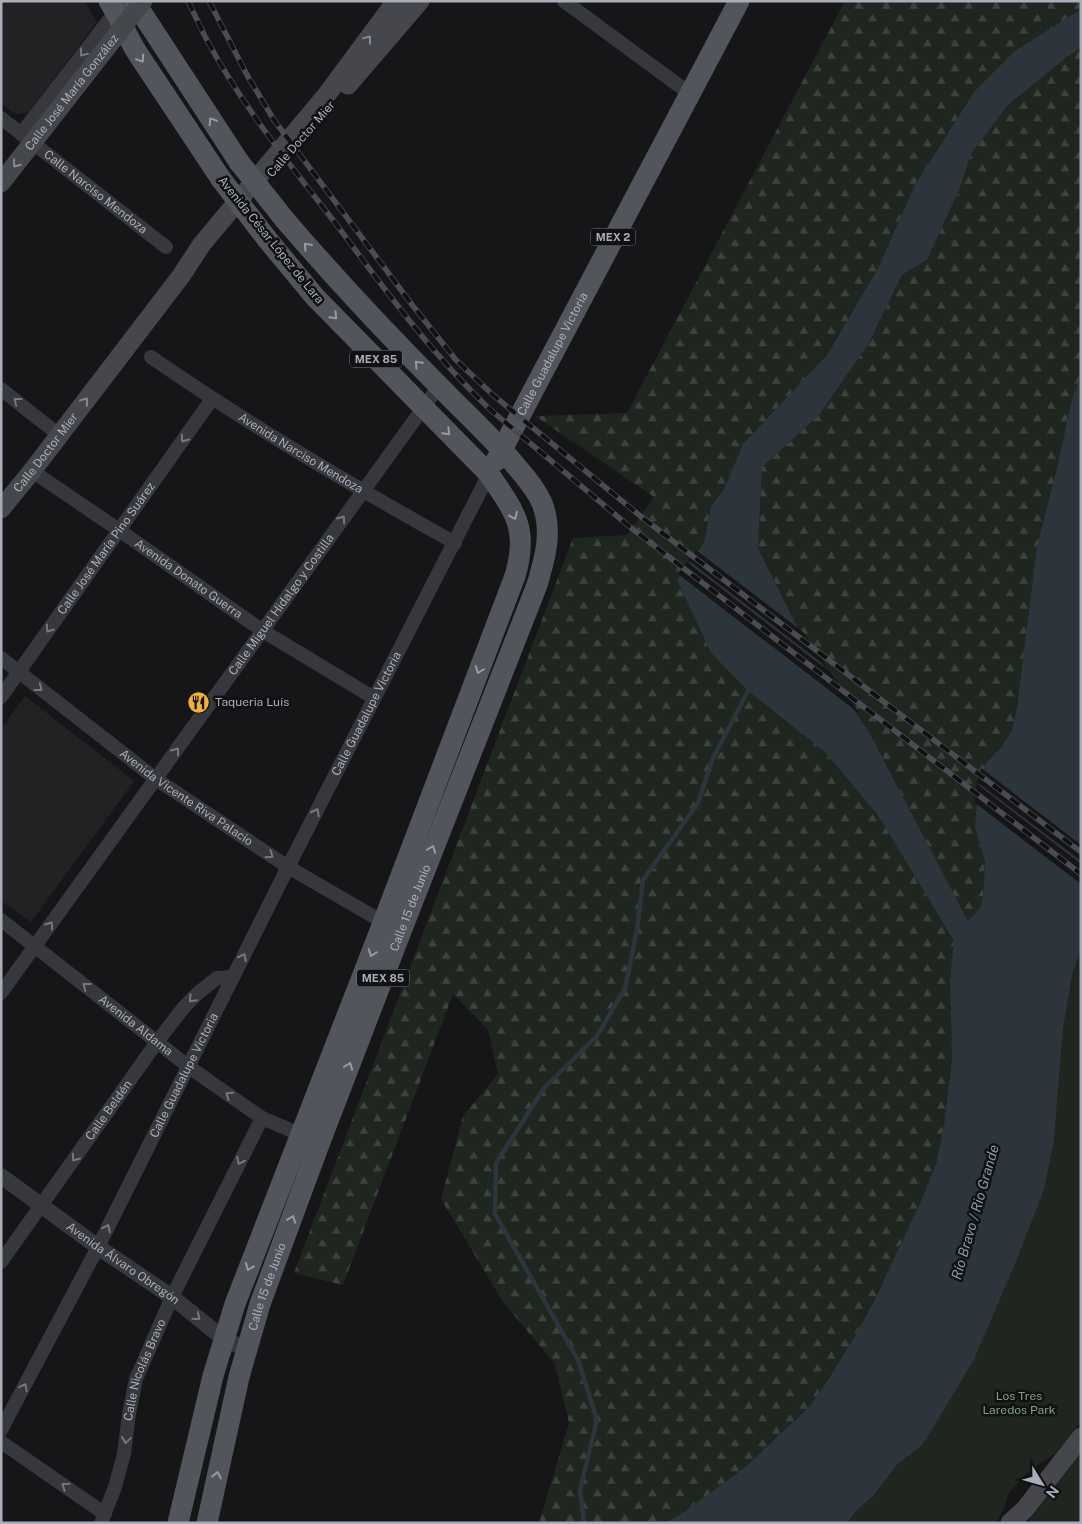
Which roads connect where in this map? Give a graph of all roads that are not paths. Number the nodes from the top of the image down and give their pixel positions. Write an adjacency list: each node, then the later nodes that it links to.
1 (396, 1): 13 (main road, Calle Doctor Mier, one-way to 1)
2 (420, 1): 13 (main road, Calle Doctor Mier)
3 (564, 1): 7 (street)
4 (738, 1): 7 (main road, Calle Guadalupe Victoria / MEX 2)
5 (128, 6): 6 (main road, Avenida César López de Lara / MEX 85); 9 (street, one-way to 9); 11 (main road, Calle José María González, one-way to 11, bridge); 15 (main road, Avenida César López de Lara / MEX 85, one-way to 5, bridge)
6 (126, 36): 10 (street); 18 (main road, Avenida César López de Lara / MEX 85, one-way to 18, bridge)
7 (690, 93): 20 (main road, Calle Guadalupe Victoria / MEX 2)
8 (1, 118): 9 (street, Calle Narciso Mendoza)
9 (21, 134): 10 (street, Calle Narciso Mendoza)
10 (39, 148): 12 (street, Calle Narciso Mendoza)
11 (1, 183)
12 (166, 248)
13 (180, 276): 19 (main road, Calle Doctor Mier, one-way to 13)
14 (150, 357): 17 (street, Avenida Narciso Mendoza)
15 (439, 386): 18 (street, Calle Miguel Hidalgo y Costilla); 20 (main road, Avenida César López de Lara / MEX 85)
16 (1, 389): 19 (street, one-way to 16)
17 (212, 399): 23 (street, Avenida Narciso Mendoza); 25 (street, Calle José María Pino Suárez, one-way to 25)
18 (423, 407): 22 (main road, Avenida César López de Lara / MEX 85, one-way to 22); 23 (street, Calle Miguel Hidalgo y Costilla)
19 (60, 435): 21 (main road, Calle Doctor Mier)
20 (502, 448): 22 (main road, Calle Guadalupe Victoria / MEX 2); 33 (main road, Calle 15 de Junio / MEX 85)
21 (32, 471): 24 (main road, Calle Doctor Mier); 25 (street, Avenida Donato Guerra)
22 (489, 474): 26 (street, Calle Guadalupe Victoria); 33 (main road, Calle 15 de Junio / MEX 85, one-way to 33)
23 (362, 491): 26 (street, Avenida Narciso Mendoza); 27 (street, Calle Miguel Hidalgo y Costilla, one-way to 23)
24 (1, 509)
25 (119, 530): 27 (street, Avenida Donato Guerra); 29 (street, Calle José María Pino Suárez, one-way to 29)
26 (455, 543): 31 (street, Calle Guadalupe Victoria)
27 (262, 631): 31 (street, Avenida Donato Guerra); 32 (street, Calle Miguel Hidalgo y Costilla, one-way to 27)
28 (1, 658): 29 (street, Avenida Vicente Riva Palacio)
29 (19, 672): 30 (street, Calle José María Pino Suárez); 32 (street, Avenida Vicente Riva Palacio, one-way to 32)
30 (1, 697)
31 (374, 698): 34 (street, Calle Guadalupe Victoria, one-way to 31)
32 (156, 779): 34 (street, Avenida Vicente Riva Palacio, one-way to 34); 37 (street, Calle Miguel Hidalgo y Costilla, one-way to 32)
33 (438, 806): 36 (main road, Calle 15 de Junio / MEX 85); 50 (main road, Calle 15 de Junio / MEX 85, one-way to 33)
34 (288, 867): 36 (street, Avenida Vicente Riva Palacio); 38 (street, Calle Guadalupe Victoria, one-way to 34)
35 (1, 920): 37 (street, Avenida Aldama)
36 (384, 922): 43 (main road, Calle 15 de Junio / MEX 85, one-way to 43)
37 (35, 946): 39 (street, Calle Miguel Hidalgo y Costilla); 40 (street, Avenida Aldama, one-way to 37)
38 (233, 977): 40 (street, Calle Beldén, one-way to 40); 41 (street, Calle Guadalupe Victoria)
39 (1, 993)
40 (157, 1042): 41 (street, Avenida Aldama); 45 (street, Calle Beldén, one-way to 45)
41 (189, 1067): 42 (street, Avenida Aldama, one-way to 41); 46 (street, Calle Guadalupe Victoria, one-way to 41)
42 (262, 1118): 43 (street, Avenida Aldama); 48 (street, Calle Nicolás Bravo, one-way to 48)
43 (302, 1136): 49 (main road, Calle 15 de Junio / MEX 85, one-way to 49)
44 (1, 1176): 45 (street, Avenida Álvaro Obregón)
45 (42, 1206): 46 (street, Avenida Álvaro Obregón); 47 (street, Calle Beldén)
46 (98, 1247): 48 (street, Avenida Álvaro Obregón); 51 (street, Calle Guadalupe Victoria, one-way to 46)
47 (1, 1262)
48 (172, 1297): 49 (street, Avenida Álvaro Obregón, one-way to 49); 55 (street, Calle Nicolás Bravo, one-way to 55)
49 (224, 1339): 50 (street, Avenida Álvaro Obregón); 54 (main road, Calle 15 de Junio / MEX 85)
50 (246, 1349): 58 (main road, Calle 15 de Junio / MEX 85, one-way to 50)
51 (1, 1430)
52 (1081, 1437): 59 (main road)
53 (1, 1442): 55 (street, one-way to 53)
54 (195, 1453): 56 (main road, Calle 15 de Junio / MEX 85); 57 (main road)
55 (103, 1518)
56 (178, 1523)
57 (203, 1523)
58 (207, 1523)
59 (1010, 1523)

